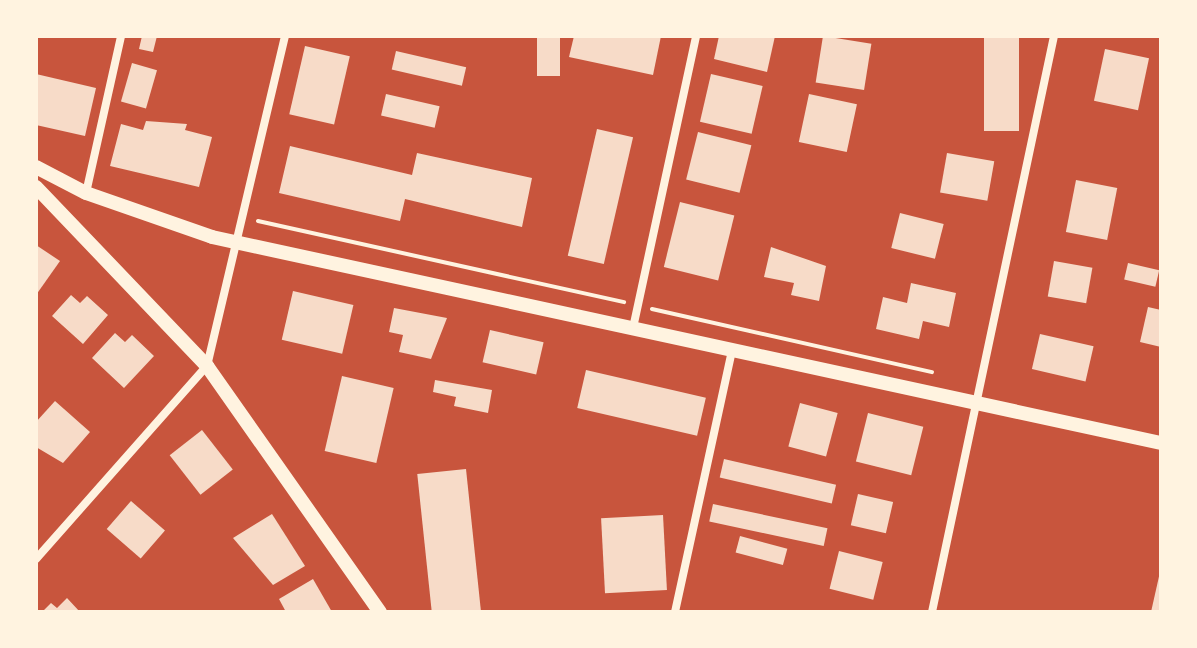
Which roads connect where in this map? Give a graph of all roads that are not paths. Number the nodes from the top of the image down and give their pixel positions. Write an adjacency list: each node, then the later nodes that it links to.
1 (121, 36): 7 (street)
2 (285, 36): 8 (street)
3 (696, 36): 9 (street)
4 (1054, 36): 12 (street)
5 (36, 167): 7 (street)
6 (36, 187): 11 (street)
7 (86, 193): 8 (street)
8 (235, 242): 9 (street); 11 (street)
9 (633, 328): 10 (street)
10 (732, 350): 12 (street); 16 (street)
11 (207, 366): 14 (street); 15 (street)
12 (974, 402): 13 (street); 17 (street)
13 (1161, 443)
14 (36, 559)
15 (380, 612)
16 (675, 612)
17 (932, 612)

